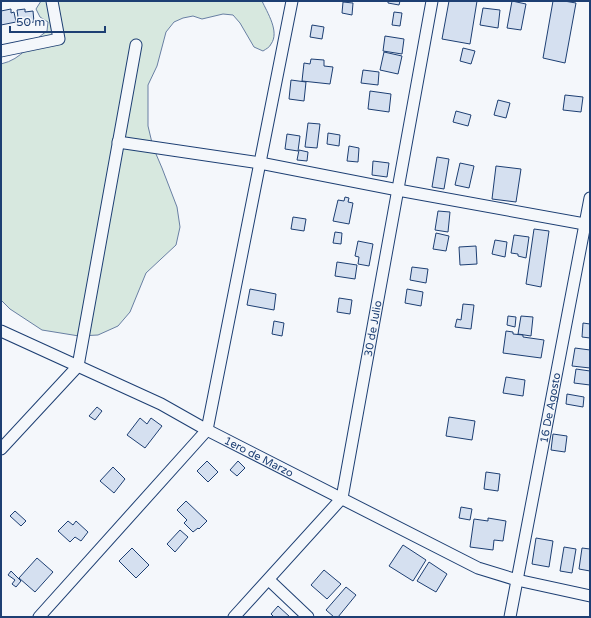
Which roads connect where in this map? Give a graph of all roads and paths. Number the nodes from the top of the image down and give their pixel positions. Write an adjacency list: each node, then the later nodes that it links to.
1 (52, 1): 5 (street)
2 (292, 1): 7 (street)
3 (432, 1): 8 (street, 30 de Julio)
4 (136, 45): 6 (street)
5 (1, 50)
6 (118, 142): 7 (street); 14 (street)
7 (260, 163): 8 (street); 15 (street)
8 (398, 190): 10 (street); 17 (street, 30 de Julio)
9 (590, 198): 10 (street, 16 De Agosto)
10 (588, 225): 19 (street, 16 De Agosto)
11 (1, 331): 13 (street, 1ero de Marzo)
12 (1, 337): 13 (street)
13 (14, 337): 14 (street, 1ero de Marzo)
14 (78, 366): 15 (street, 1ero de Marzo); 16 (street)
15 (207, 430): 17 (street, 1ero de Marzo); 21 (street)
16 (1, 449)
17 (342, 498): 18 (street); 19 (street, 1ero de Marzo)
18 (269, 580): 22 (street); 23 (street)
19 (517, 580): 20 (street); 24 (street, 16 De Agosto)
20 (590, 596)
21 (39, 617)
22 (234, 617)
23 (308, 617)
24 (510, 617)

